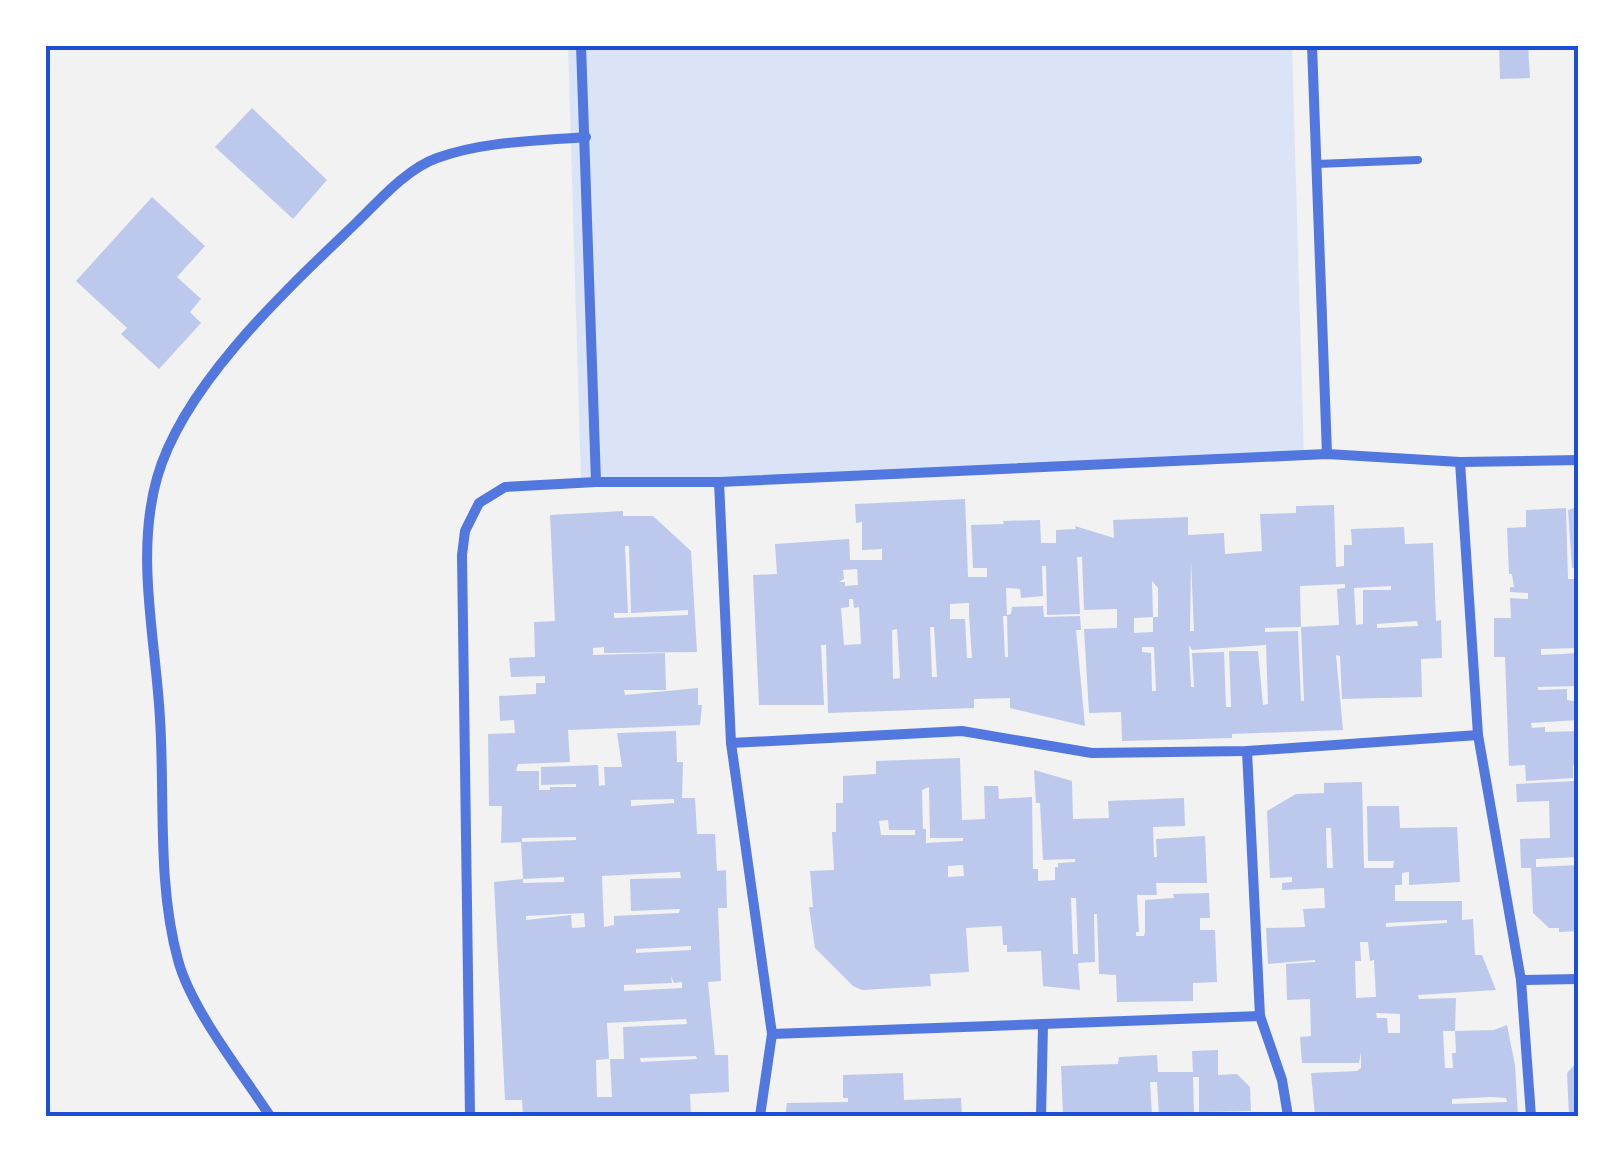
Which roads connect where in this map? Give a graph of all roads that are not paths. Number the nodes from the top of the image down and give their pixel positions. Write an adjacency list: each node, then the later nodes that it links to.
1 (581, 45): 3 (street)
2 (1312, 45): 5 (street)
3 (586, 136): 9 (street); 19 (street)
4 (1418, 160): 5 (lane)
5 (1317, 164): 6 (street)
6 (1327, 454): 8 (street); 10 (street)
7 (1579, 460): 8 (street)
8 (1460, 462): 11 (street)
9 (596, 482): 10 (street); 20 (street)
10 (719, 482): 12 (street)
11 (1478, 735): 13 (street); 14 (street)
12 (732, 742): 13 (street); 18 (street)
13 (1248, 751): 16 (street)
14 (1521, 980): 15 (street); 24 (street)
15 (1579, 980)
16 (1260, 1016): 17 (street); 23 (street)
17 (1044, 1024): 18 (street); 22 (street)
18 (772, 1034): 21 (street)
19 (270, 1116)
20 (470, 1116)
21 (760, 1116)
22 (1042, 1116)
23 (1288, 1116)
24 (1530, 1116)

